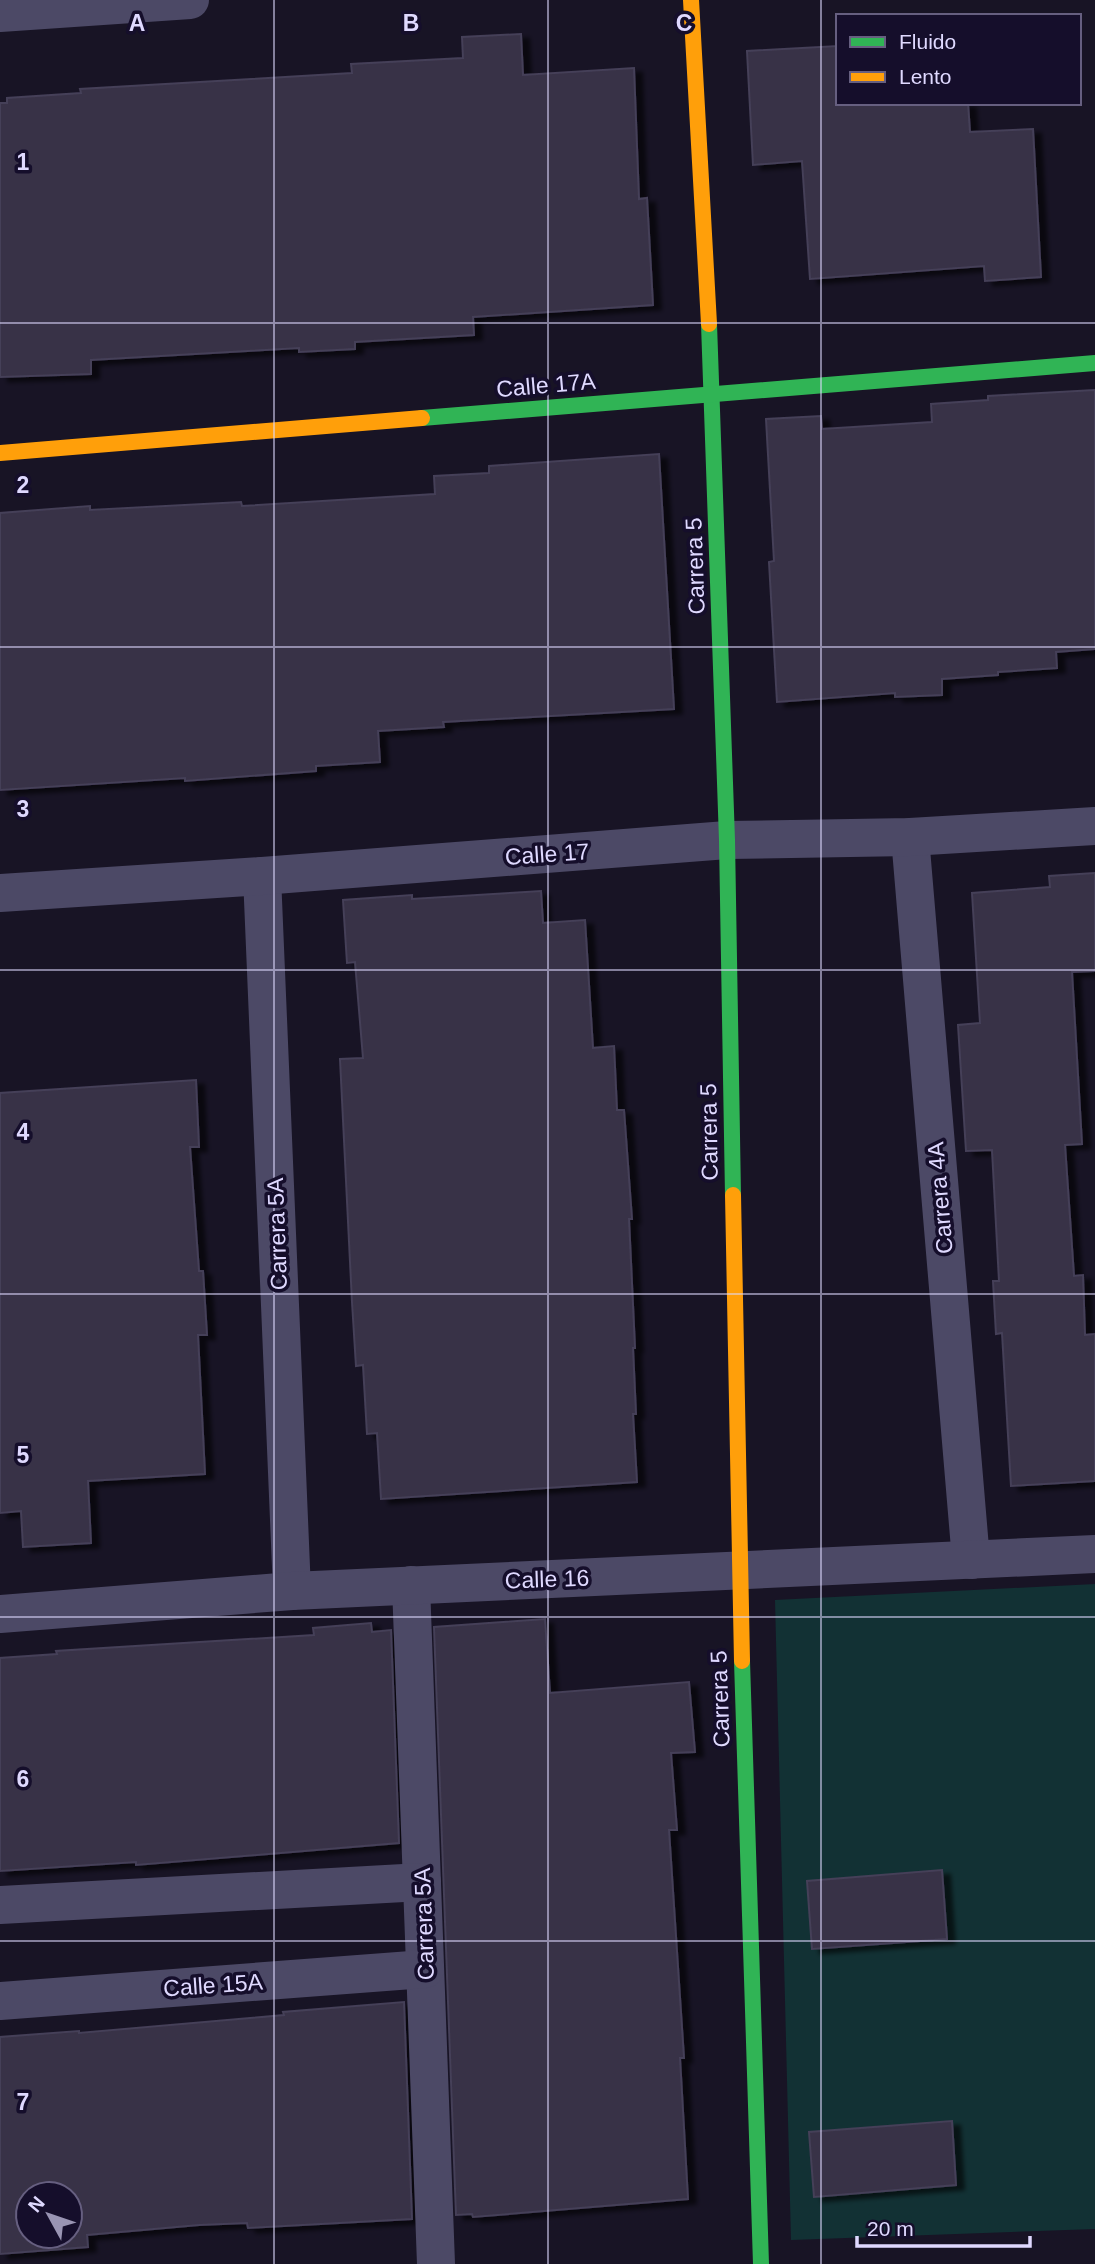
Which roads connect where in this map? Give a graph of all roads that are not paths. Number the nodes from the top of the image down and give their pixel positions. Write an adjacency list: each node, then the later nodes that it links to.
1 (190, 0): 3 (street)
2 (691, 0): 5 (street, Carrera 5)
3 (0, 13)
4 (1095, 363): 5 (street, Calle 17A)
5 (713, 394): 6 (street, Calle 17A); 9 (street, Carrera 5)
6 (0, 453)
7 (1095, 826): 8 (street, Calle 17)
8 (910, 837): 9 (street, Calle 17); 13 (street, Carrera 4A)
9 (727, 841): 10 (street, Calle 17); 14 (street, Carrera 5)
10 (262, 876): 11 (street, Calle 17); 16 (street, Carrera 5A)
11 (0, 892)
12 (1095, 1554): 13 (street, Calle 16)
13 (971, 1560): 14 (street, Calle 16)
14 (739, 1571): 15 (street, Calle 16); 23 (street, Carrera 5)
15 (411, 1585): 16 (street, Calle 16); 18 (street, Carrera 5A)
16 (292, 1591): 17 (street, Calle 16)
17 (0, 1614)
18 (422, 1882): 19 (street); 20 (street, Carrera 5A)
19 (0, 1905)
20 (425, 1969): 21 (street, Calle 15A); 22 (street, Carrera 5A)
21 (0, 2001)
22 (436, 2264)
23 (761, 2264)

